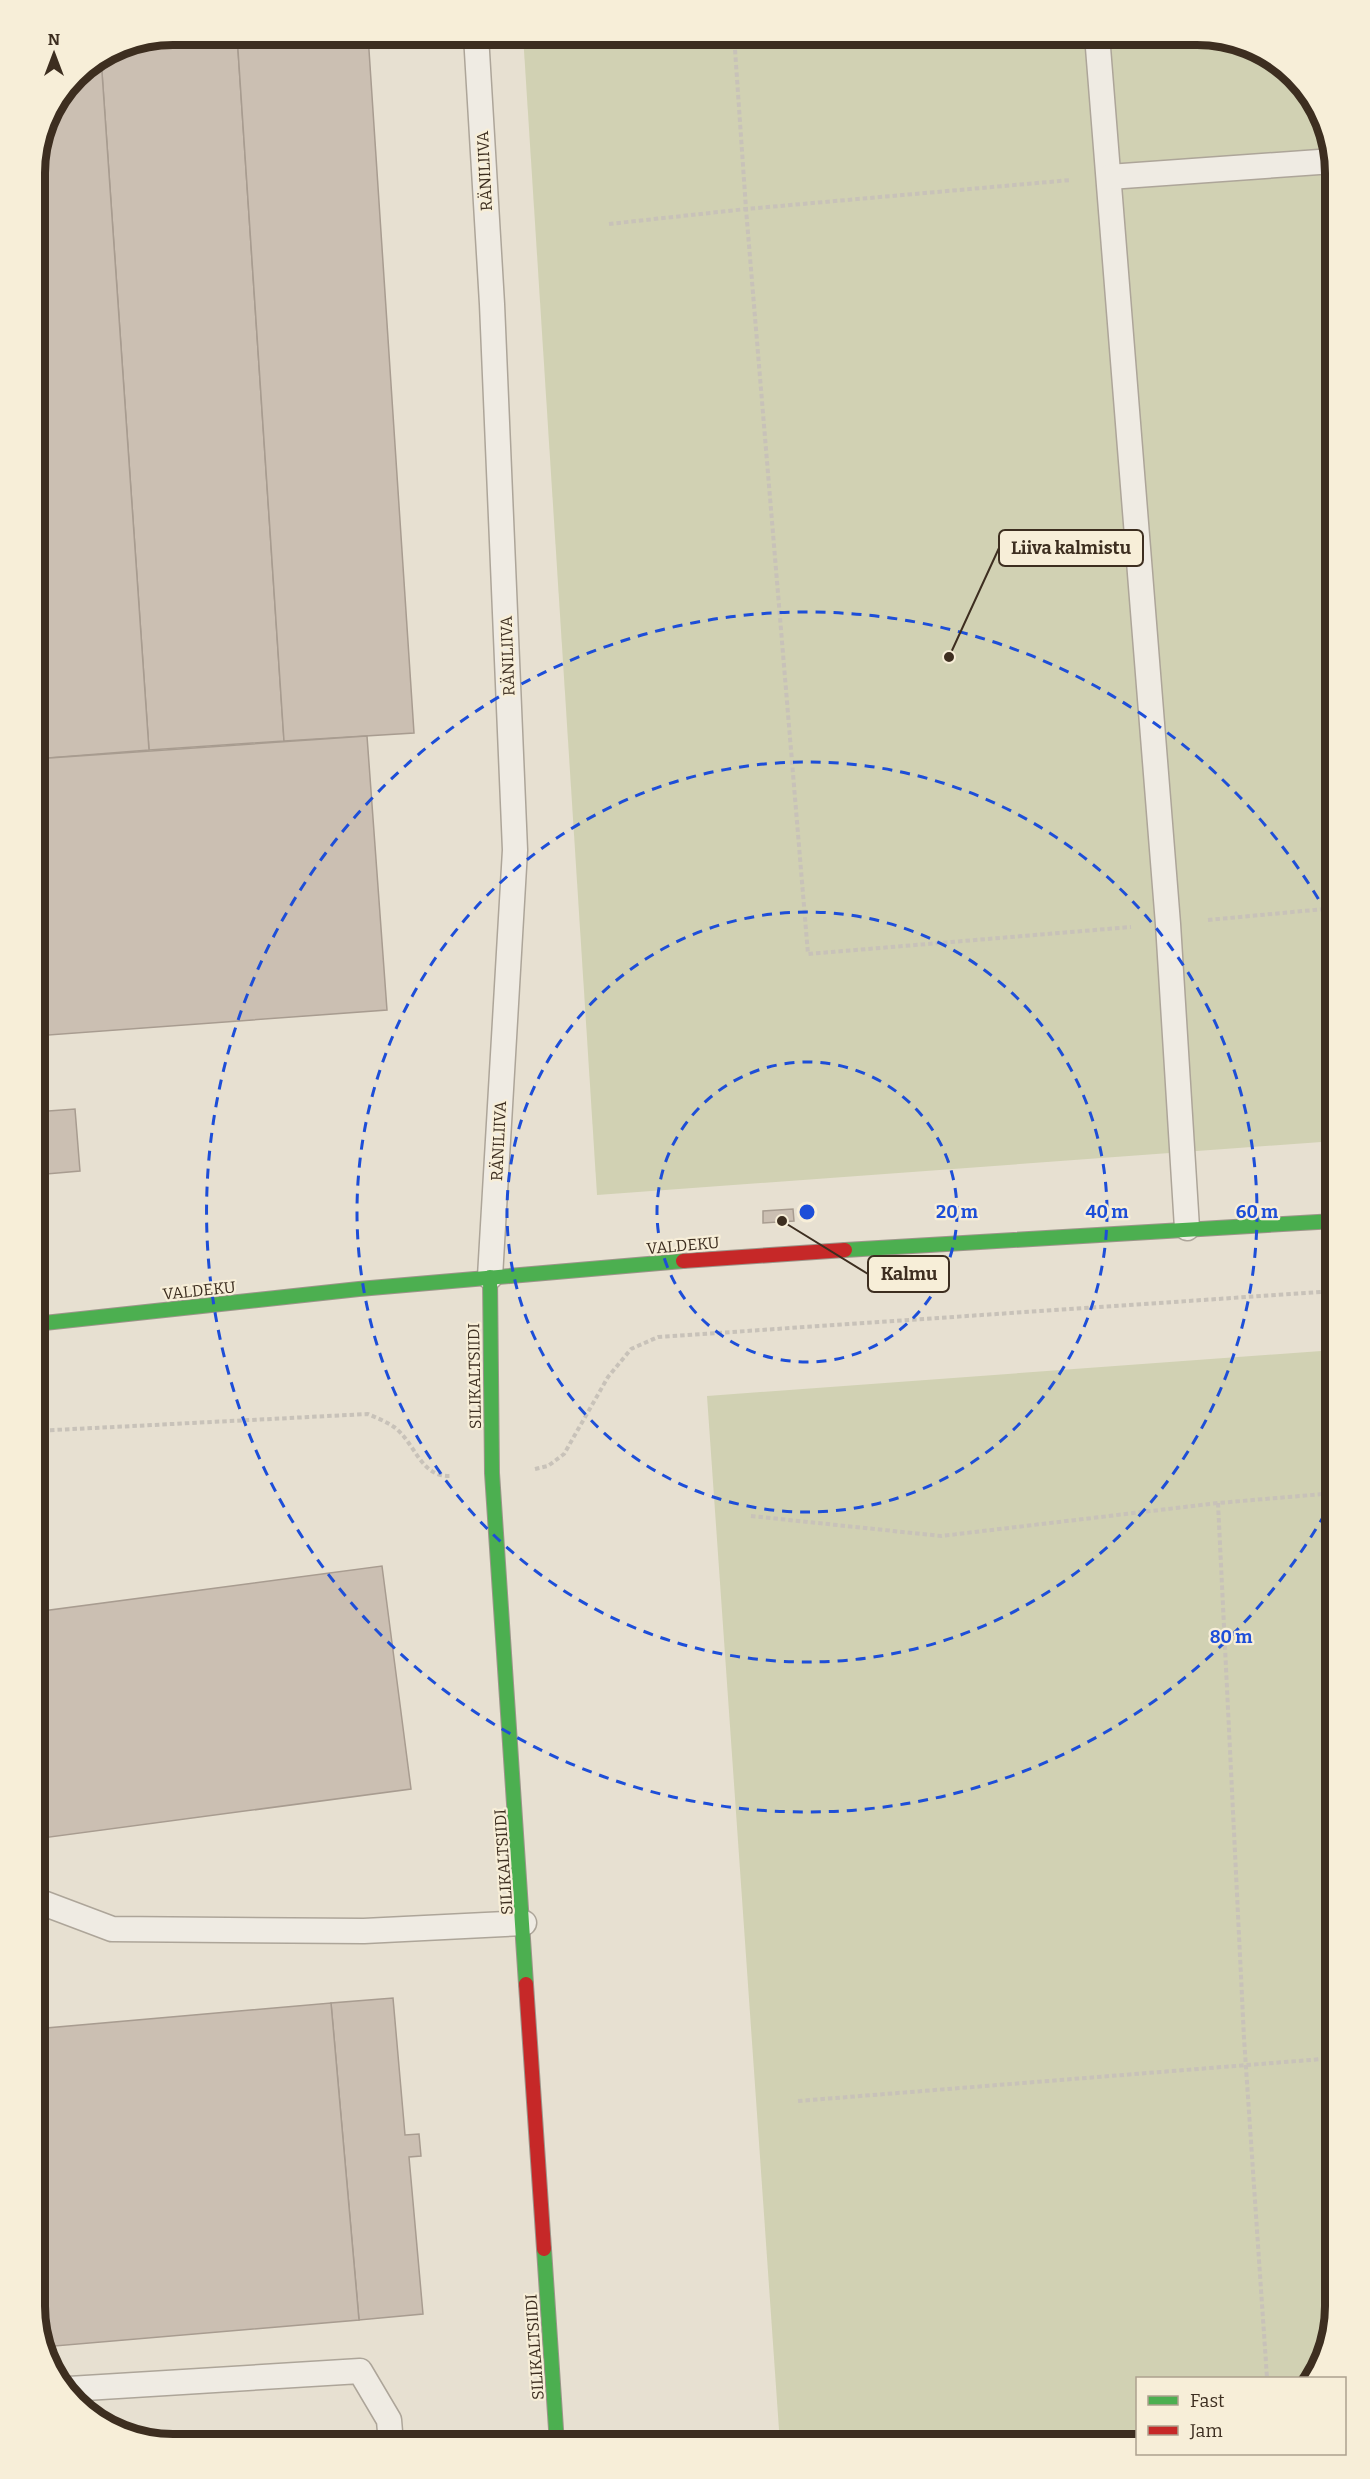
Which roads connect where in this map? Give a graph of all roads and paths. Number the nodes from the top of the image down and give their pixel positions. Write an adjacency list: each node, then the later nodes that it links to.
1 (477, 45): 12 (lane, RÄNILIIVA)
2 (735, 45): 6 (path)
3 (1098, 45): 5 (lane)
4 (1324, 162): 5 (lane)
5 (1109, 177): 6 (path); 9 (lane)
6 (746, 209): 7 (path); 9 (path)
7 (609, 224)
8 (1325, 909): 9 (path)
9 (1168, 924): 11 (lane)
10 (1325, 1221): 11 (street, VALDEKU)
11 (1186, 1228): 12 (street, VALDEKU)
12 (490, 1277): 14 (street, VALDEKU); 22 (street, SILIKALTSIIDI)
13 (1325, 1291): 16 (path)
14 (45, 1323)
15 (45, 1430): 17 (path)
16 (532, 1470)
17 (455, 1475)
18 (1325, 1495): 19 (path)
19 (1218, 1503): 20 (path); 24 (path)
20 (751, 1516)
21 (45, 1904): 22 (lane)
22 (524, 1923): 29 (street, SILIKALTSIIDI)
23 (1325, 2059): 24 (path)
24 (1246, 2066): 25 (path); 26 (path)
25 (798, 2101)
26 (1267, 2377)
27 (75, 2389): 28 (lane)
28 (390, 2434)
29 (556, 2434)

